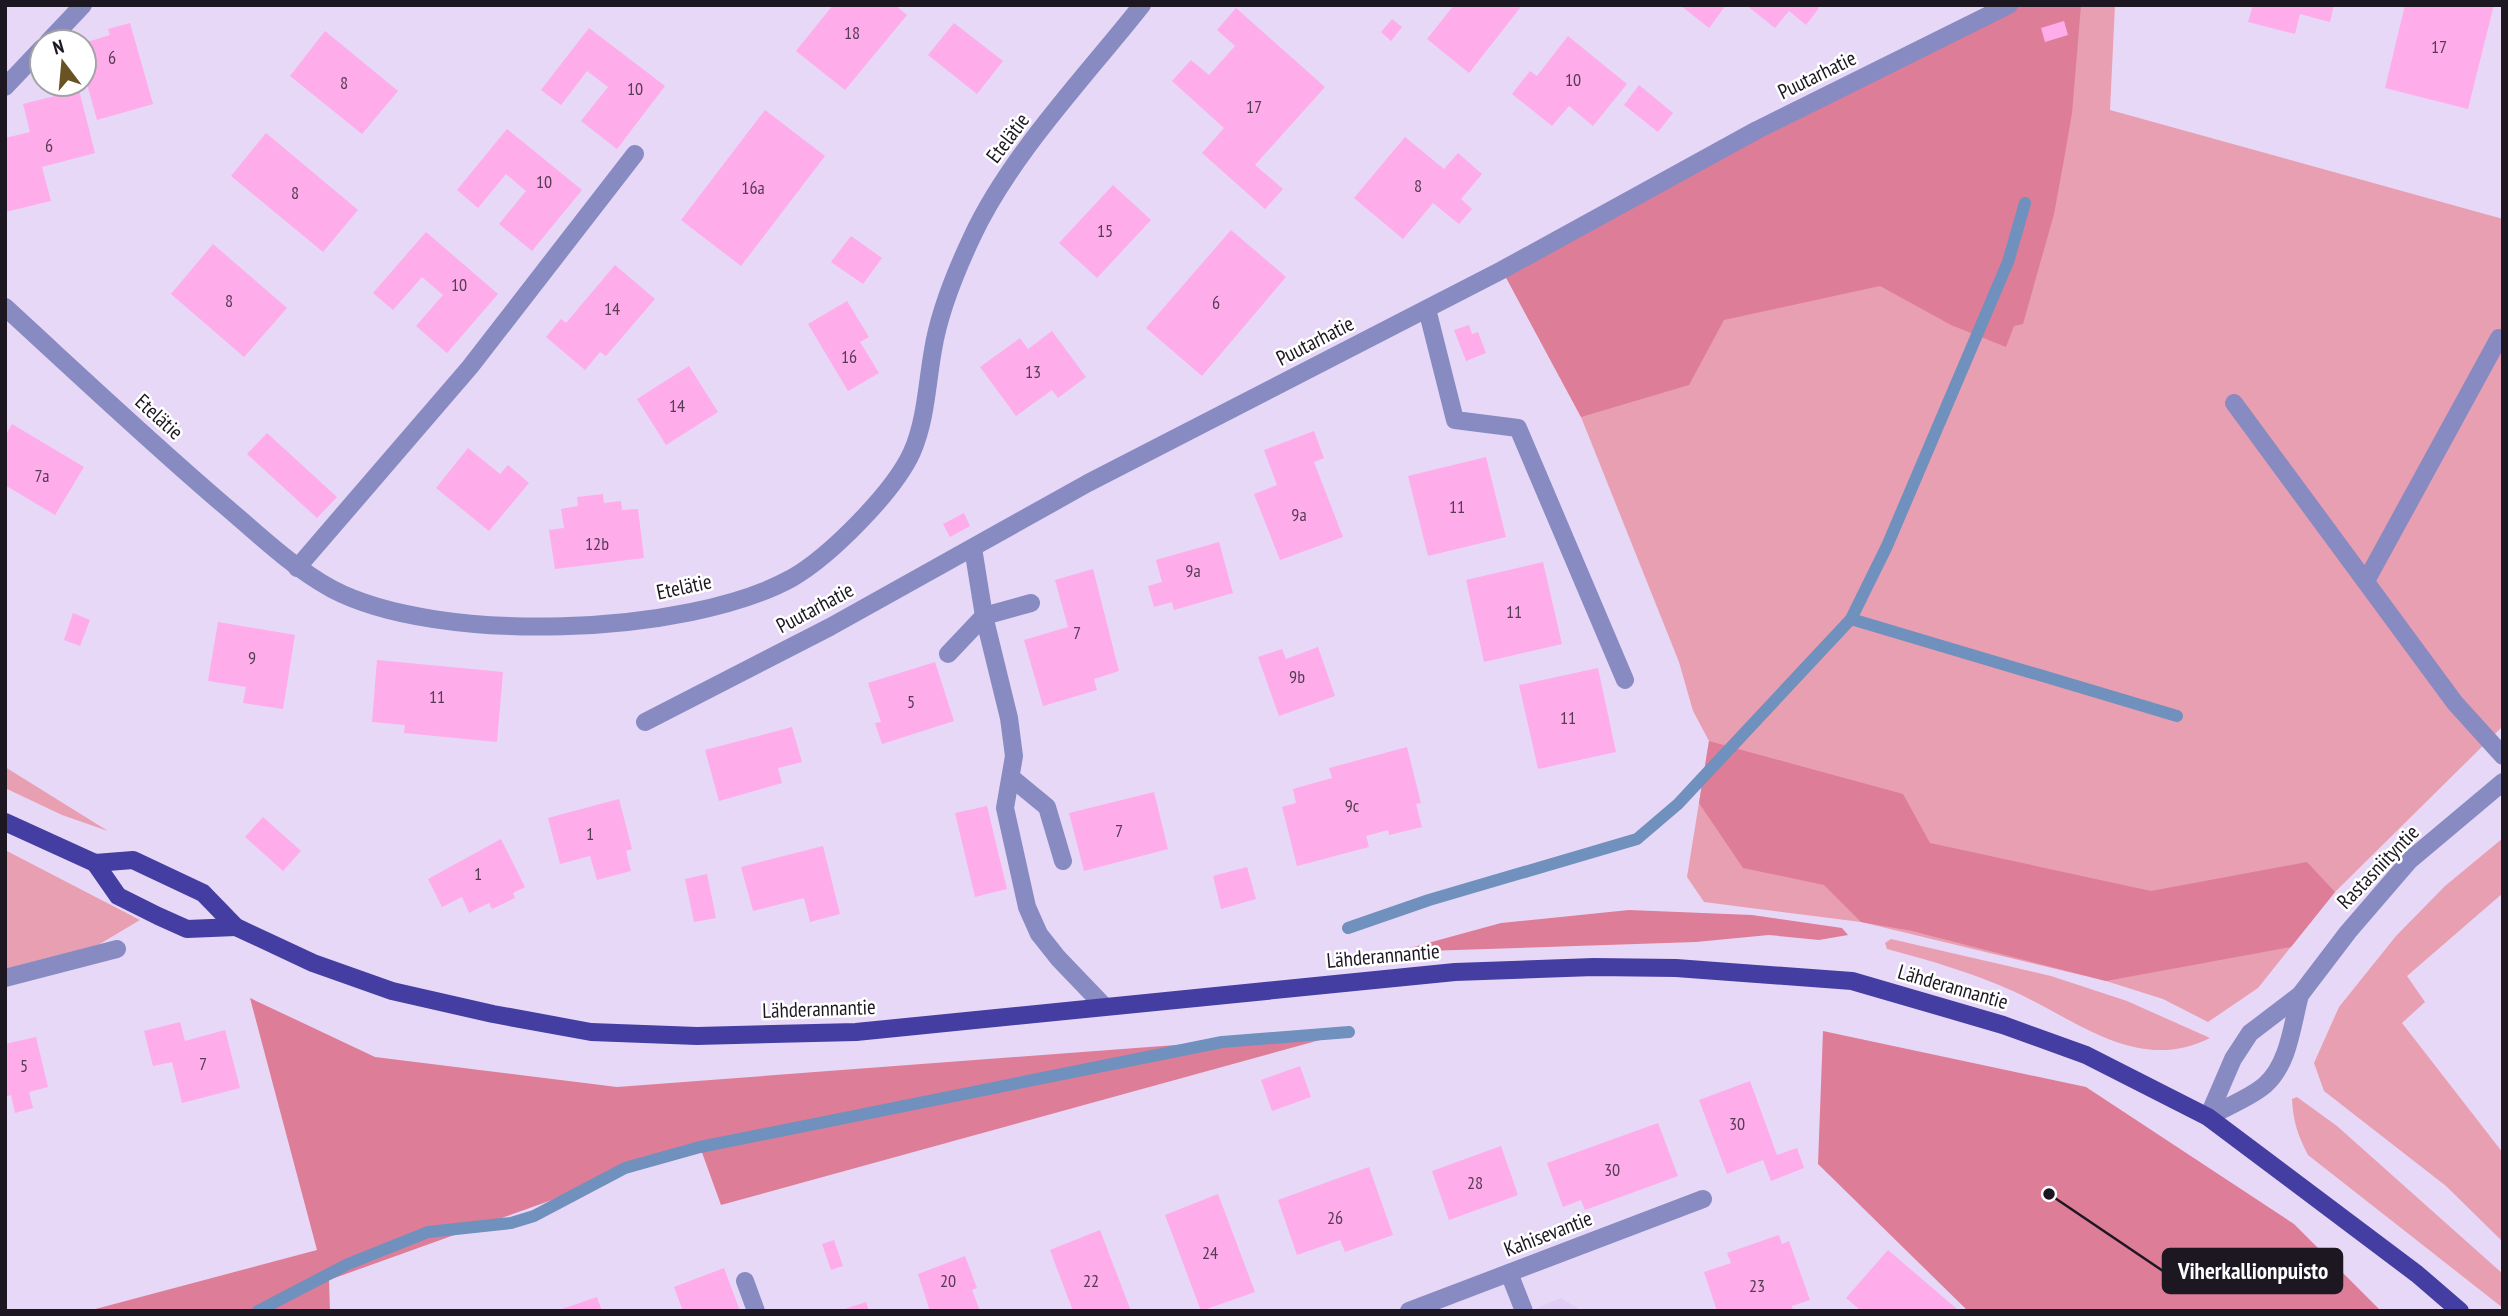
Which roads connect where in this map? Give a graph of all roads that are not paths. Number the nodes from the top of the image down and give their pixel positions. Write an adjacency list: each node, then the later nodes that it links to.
1 (83, 5): 4 (street)
2 (1142, 5): 13 (street, Etelätie)
3 (2010, 5): 9 (street, Puutarhatie)
4 (61, 28)
5 (28, 63): 6 (street)
6 (5, 87)
7 (635, 154): 13 (street)
8 (5, 307): 13 (street, Etelätie)
9 (1427, 309): 12 (street, Puutarhatie); 18 (street)
10 (2499, 338): 14 (street)
11 (2234, 402): 14 (street)
12 (973, 548): 16 (street); 19 (street, Puutarhatie)
13 (297, 568)
14 (2365, 581): 20 (street)
15 (1031, 603): 16 (street)
16 (984, 616): 17 (street); 21 (street)
17 (948, 654)
18 (1625, 680)
19 (645, 722)
20 (2503, 757)
21 (1013, 779): 24 (street); 30 (street)
22 (2503, 782): 29 (street, Rastasniityntie)
23 (5, 822): 25 (main road, Lähderannantie)
24 (1063, 861)
25 (95, 863): 26 (main road, Lähderannantie); 26 (main road, Lähderannantie)
26 (236, 928): 30 (main road, Lähderannantie)
27 (117, 949): 28 (street)
28 (5, 978)
29 (2300, 995): 31 (street, Rastasniityntie); 31 (street, Rastasniityntie)
30 (1104, 1006): 31 (main road, Lähderannantie)
31 (2208, 1117): 38 (main road, Lähderannantie)
32 (1703, 1199): 33 (street, Kahisevantie)
33 (1508, 1273): 35 (street, Kahisevantie); 37 (street)
34 (745, 1281): 36 (street)
35 (1420, 1309)
36 (756, 1311)
37 (1524, 1311)
38 (2460, 1311)

